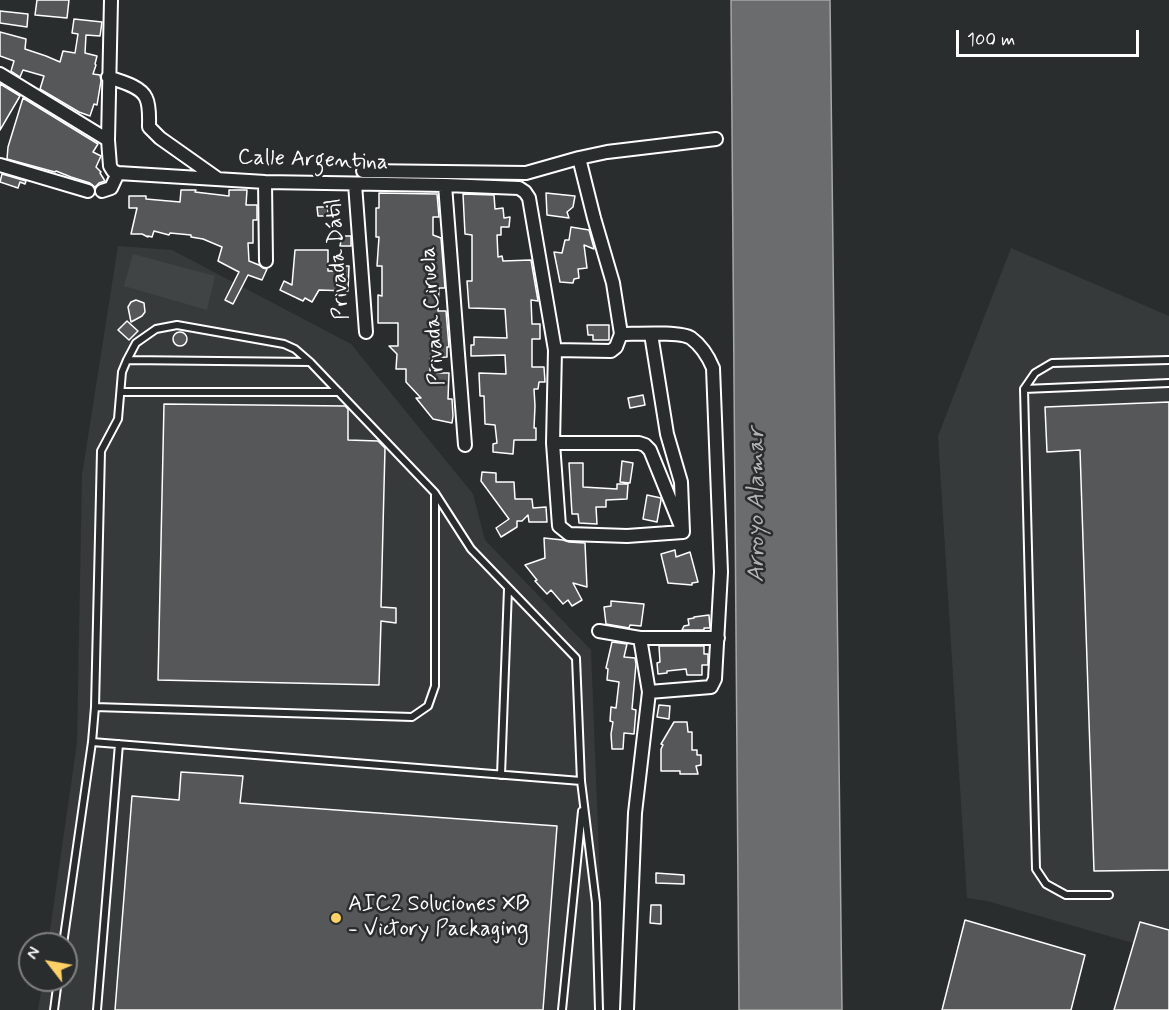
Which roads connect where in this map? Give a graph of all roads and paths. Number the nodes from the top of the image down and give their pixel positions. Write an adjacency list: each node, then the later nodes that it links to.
1 (111, 0): 3 (street)
2 (0, 74): 5 (street)
3 (108, 76): 5 (street); 11 (street)
4 (716, 139): 6 (street)
5 (108, 140): 8 (street)
6 (579, 158): 10 (street); 20 (street)
7 (0, 165): 16 (street)
8 (114, 169): 11 (street, Calle Argentina); 17 (street)
9 (363, 171): 10 (street)
10 (526, 173): 15 (street)
11 (219, 180): 12 (street, Calle Argentina)
12 (265, 182): 13 (street, Calle Argentina); 18 (street)
13 (355, 184): 14 (street, Calle Argentina); 19 (street, Privada Dátil)
14 (445, 185): 15 (street, Calle Argentina); 31 (street, Privada Ciruela)
15 (522, 190): 22 (street)
16 (88, 191)
17 (102, 191)
18 (266, 261)
19 (366, 332)
20 (621, 334): 21 (street); 22 (street)
21 (651, 334): 33 (street); 37 (street)
22 (555, 350): 30 (street)
23 (127, 360): 25 (lane); 25 (lane); 28 (lane)
24 (1169, 360): 27 (lane)
25 (310, 362): 29 (lane)
26 (1169, 383): 27 (lane)
27 (1024, 389): 45 (lane)
28 (121, 392): 29 (lane); 39 (lane)
29 (339, 392): 32 (lane)
30 (553, 443): 33 (street); 33 (street)
31 (465, 445)
32 (435, 493): 34 (lane); 39 (lane)
33 (683, 532)
34 (508, 589): 42 (lane); 43 (lane)
35 (599, 631): 36 (street)
36 (640, 638): 37 (street); 38 (street)
37 (718, 638): 38 (street)
38 (649, 692): 52 (street)
39 (95, 707): 40 (lane)
40 (92, 742): 41 (lane); 46 (lane)
41 (119, 744): 42 (lane); 49 (lane)
42 (501, 775): 43 (lane)
43 (581, 781): 44 (lane)
44 (583, 798): 50 (lane); 51 (lane)
45 (1109, 895)
46 (65, 932)
47 (56, 992): 48 (lane)
48 (54, 1010)
49 (97, 1010)
50 (562, 1010)
51 (599, 1010)
52 (627, 1010)

